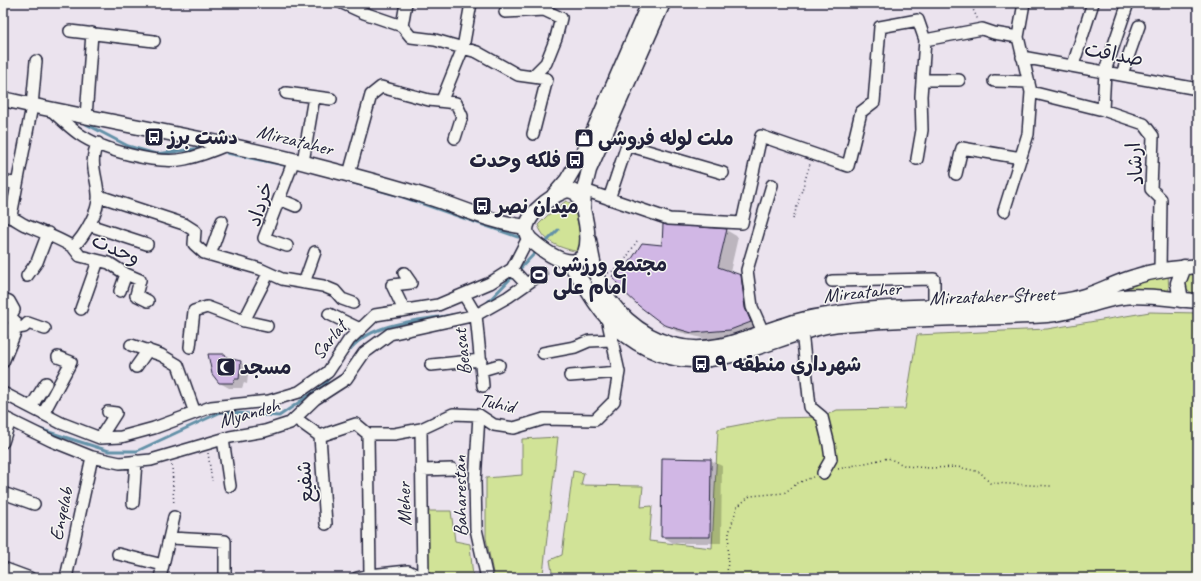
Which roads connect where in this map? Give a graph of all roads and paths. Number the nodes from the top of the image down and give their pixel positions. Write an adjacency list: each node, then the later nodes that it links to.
1 (342, 3): 11 (street)
2 (406, 3): 11 (street)
3 (471, 3): 19 (street)
4 (649, 3): 55 (main road)
5 (662, 3): 54 (main road)
6 (970, 3): 13 (path)
7 (1024, 3): 16 (street)
8 (1093, 3): 22 (street)
9 (1128, 3): 23 (street)
10 (505, 12): 25 (street)
11 (402, 26): 19 (street)
12 (1139, 26): 24 (street)
13 (982, 29): 16 (street); 17 (street)
14 (70, 31): 15 (street)
15 (92, 33): 18 (street); 39 (street)
16 (1018, 37): 20 (street)
17 (925, 40): 26 (street); 44 (street)
18 (154, 41)
19 (463, 48): 25 (street); 35 (street)
20 (1022, 56): 22 (street, صداقت); 29 (street)
21 (36, 61): 36 (street)
22 (1073, 65): 23 (street, صداقت)
23 (1105, 71): 24 (street, صداقت); 38 (street)
24 (1122, 74): 30 (street, صداقت)
25 (532, 77): 40 (street)
26 (922, 80): 27 (street); 46 (street)
27 (959, 80)
28 (994, 81): 29 (street, ارشاد)
29 (1030, 87): 38 (street, ارشاد); 45 (street)
30 (1198, 89)
31 (286, 93): 32 (street)
32 (314, 97): 34 (street); 47 (street, خرداد)
33 (3, 99): 36 (main road, Mirzataher)
34 (331, 99)
35 (442, 100): 41 (street); 49 (street)
36 (32, 106): 37 (main road, Mirzataher); 52 (street)
37 (51, 110): 39 (main road, Mirzataher); 42 (street)
38 (1103, 110): 80 (street, ارشاد)
39 (86, 117): 43 (main road, Mirzataher)
40 (533, 134)
41 (455, 138)
42 (98, 143): 43 (street); 56 (street)
43 (228, 144): 47 (main road, Mirzataher)
44 (813, 154): 58 (street); 63 (path)
45 (1021, 158): 50 (street); 61 (street)
46 (917, 159)
47 (299, 161): 49 (main road, Mirzataher); 57 (street, خرداد)
48 (723, 173): 58 (street)
49 (349, 174): 67 (main road, Mirzataher)
50 (956, 174)
51 (3, 181): 52 (street)
52 (17, 184): 62 (street)
53 (772, 185): 109 (street)
54 (584, 190): 58 (street); 60 (main road)
55 (554, 195): 60 (main road); 67 (main road)
56 (99, 196): 65 (street); 74 (street)
57 (279, 199): 59 (street); 71 (street, خرداد)
58 (609, 199)
59 (296, 206)
60 (583, 209): 68 (main road)
61 (1004, 211)
62 (7, 216): 66 (street, وحدت)
63 (793, 219)
64 (222, 221): 74 (street)
65 (89, 225): 70 (street); 72 (street)
66 (48, 233): 72 (street, وحدت); 85 (street)
67 (527, 233): 76 (main road); 79 (street)
68 (589, 240): 76 (main road); 86 (main road, Mirzataher)
69 (637, 241): 86 (path)
70 (147, 244)
71 (287, 246)
72 (73, 248): 75 (street, وحدت)
73 (315, 252): 88 (street)
74 (210, 255): 83 (street)
75 (98, 261): 82 (street, وحدت); 98 (street)
76 (569, 262): 102 (main road, Mirzataher Street)
77 (1198, 266): 78 (main road, Mirzataher)
78 (1184, 267): 80 (main road, Mirzataher); 94 (main road)
79 (515, 271): 89 (street); 91 (street, Sarlat)
80 (1160, 271): 97 (main road, Mirzataher)
81 (404, 273): 99 (street)
82 (126, 274): 90 (street); 93 (street, وحدت)
83 (268, 274): 88 (street); 103 (street)
84 (541, 274): 89 (street, Myandeh)
85 (27, 276)
86 (597, 277): 109 (main road, Mirzataher)
87 (832, 281): 97 (street)
88 (304, 283): 96 (street)
89 (526, 284): 100 (street, Myandeh)
90 (120, 291)
91 (464, 295): 99 (street, Sarlat); 100 (street)
92 (4, 299): 107 (street)
93 (148, 300)
94 (1182, 300): 95 (main road, Mirzataher Street); 108 (main road, Mirzataher Street)
95 (1198, 301)
96 (353, 303)
97 (934, 306): 109 (main road, Mirzataher)
98 (81, 309)
99 (404, 310): 106 (street, Sarlat)
100 (474, 312): 118 (street, Beasat); 132 (street, Myandeh)
101 (329, 314): 106 (street)
102 (607, 318): 108 (main road, Mirzataher Street); 110 (street, Tuhid)
103 (244, 321): 104 (street); 112 (street)
104 (267, 326)
105 (45, 329): 107 (street)
106 (360, 329): 128 (street, Sarlat)
107 (16, 330): 116 (street)
108 (802, 331): 145 (street)
109 (763, 332)
110 (612, 340): 114 (street); 121 (street, Tuhid)
111 (131, 345): 113 (street)
112 (190, 347)
113 (148, 350): 120 (street); 128 (street)
114 (543, 353)
115 (58, 357): 129 (street)
116 (3, 362)
117 (431, 365): 118 (street)
118 (481, 365): 119 (street); 124 (street, Beasat)
119 (499, 365)
120 (136, 367)
121 (619, 372): 122 (street); 130 (street, Tuhid)
122 (570, 376)
123 (46, 383): 126 (street)
124 (483, 386)
125 (3, 393): 126 (street, Sarlat)
126 (31, 407): 129 (street, Sarlat)
127 (108, 412): 136 (street)
128 (195, 413): 136 (street, Sarlat)
129 (43, 414): 136 (street, Sarlat)
130 (479, 416): 133 (street, Tuhid); 158 (street, Baharestan)
131 (6, 418): 138 (street); 141 (street, Myandeh)
132 (295, 418): 135 (street); 137 (street, Myandeh)
133 (421, 429): 134 (street, Tuhid); 144 (street, Meher)
134 (368, 434): 135 (street, Tuhid); 159 (street)
135 (320, 436): 153 (street, شفیع)
136 (100, 438)
137 (223, 439): 139 (street, Myandeh); 147 (street)
138 (3, 442)
139 (207, 444): 140 (street, Myandeh); 146 (path)
140 (172, 454): 142 (street, Myandeh); 152 (path)
141 (92, 457): 142 (street, Myandeh); 161 (street, Enqelab)
142 (136, 461): 150 (street)
143 (452, 469): 144 (street)
144 (422, 470): 165 (street, Meher)
145 (823, 473): 148 (path); 166 (path)
146 (212, 481)
147 (230, 486)
148 (1051, 486)
149 (3, 493): 151 (street)
150 (133, 503)
151 (34, 504)
152 (174, 517): 154 (street)
153 (326, 524)
154 (171, 538): 156 (street); 163 (street)
155 (118, 554): 156 (street)
156 (163, 565): 162 (street)
157 (3, 568): 160 (street)
158 (486, 574)
159 (370, 575): 164 (street, Meher); 165 (street, Meher)
160 (30, 578)
161 (66, 578)
162 (160, 578)
163 (225, 578)
164 (357, 578)
165 (422, 578)
166 (727, 578)

